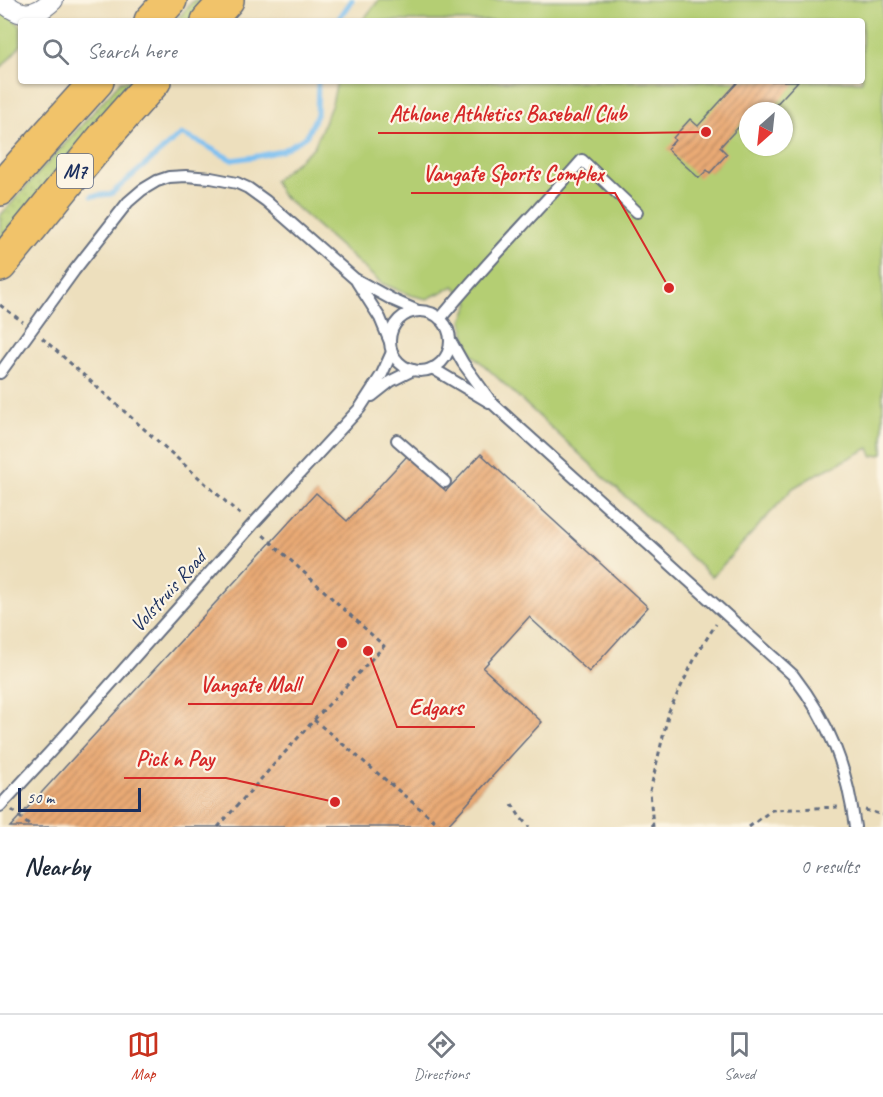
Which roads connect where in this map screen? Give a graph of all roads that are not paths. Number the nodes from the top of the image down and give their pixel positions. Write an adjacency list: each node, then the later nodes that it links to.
1 (1, 0): 2 (street)
2 (53, 0)
3 (170, 0): 5 (highway)
4 (227, 0): 6 (highway)
5 (154, 18)
6 (211, 18)
7 (95, 84): 9 (highway, M7)
8 (151, 84): 11 (highway, M7)
9 (0, 189)
10 (637, 212): 14 (lane)
11 (0, 265)
12 (355, 279): 13 (lane); 16 (lane); 19 (lane)
13 (418, 311): 14 (lane); 16 (lane)
14 (440, 319): 15 (lane)
15 (450, 340): 17 (lane); 21 (lane)
16 (391, 347): 18 (lane); 20 (lane, Volstruis Road)
17 (432, 368): 18 (lane); 21 (lane)
18 (413, 370): 20 (lane, Volstruis Road)
19 (0, 373)
20 (365, 402): 24 (lane, Volstruis Road)
21 (492, 403): 25 (lane)
22 (398, 440): 23 (lane)
23 (445, 482)
24 (2, 804)
25 (855, 827)

